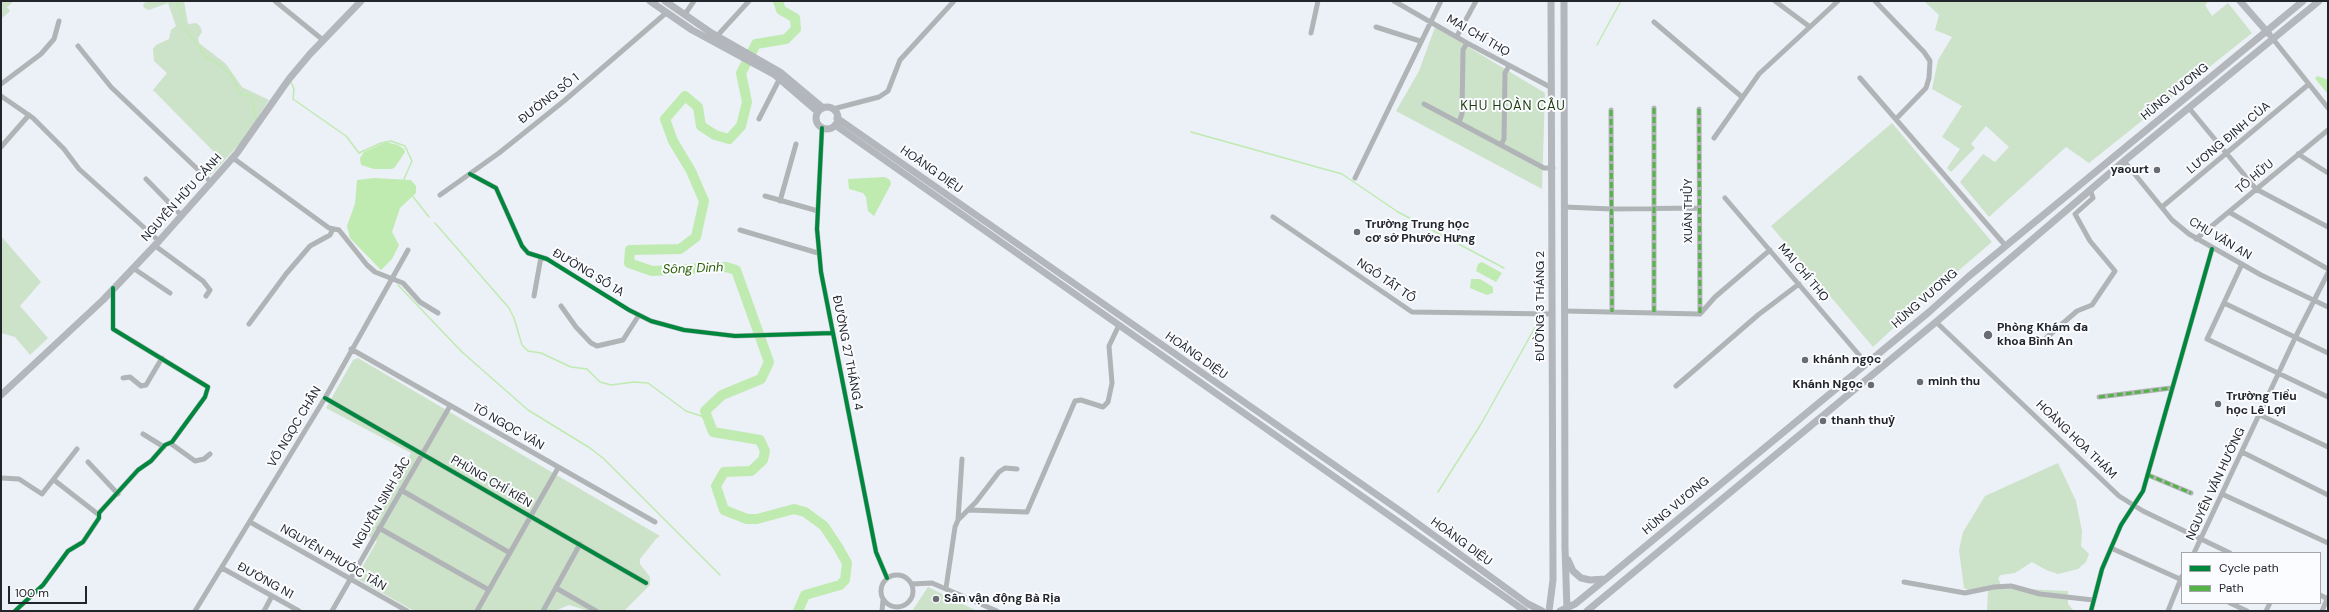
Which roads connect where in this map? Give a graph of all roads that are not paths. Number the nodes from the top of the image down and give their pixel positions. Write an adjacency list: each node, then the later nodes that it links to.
1 (275, 1): 32 (street)
2 (361, 1): 32 (main road, NGUYỄN HỮU CẢNH)
3 (650, 1): 20 (main road)
4 (665, 1): 21 (main road)
5 (694, 1): 21 (street)
6 (749, 1): 29 (street)
7 (954, 1): 52 (street)
8 (1318, 1): 28 (street)
9 (1394, 1): 22 (street, MAI CHÍ THỌ)
10 (1441, 1): 22 (street)
11 (1476, 1): 30 (street)
12 (1551, 1): 43 (main road, ĐƯỜNG 3 THÁNG 2)
13 (1564, 1): 81 (main road, ĐƯỜNG 3 THÁNG 2)
14 (1775, 1): 26 (street)
15 (1838, 1): 26 (street)
16 (1875, 1): 56 (street)
17 (2240, 1): 27 (main road)
18 (2303, 1): 27 (main road, HÙNG VƯƠNG)
19 (2319, 1): 31 (main road, HÙNG VƯƠNG)
20 (666, 13): 35 (main road); 71 (street, ĐƯỜNG SỐ 1)
21 (685, 14): 29 (main road)
22 (1430, 20): 30 (street, MAI CHÍ THỌ); 33 (street)
23 (59, 21): 41 (street)
24 (1654, 22): 45 (street)
25 (1376, 27): 33 (street)
26 (1810, 27): 45 (street)
27 (2267, 31): 31 (main road); 95 (main road, HÙNG VƯƠNG)
28 (1311, 33)
29 (718, 36): 35 (main road)
30 (1457, 36): 34 (street, MAI CHÍ THỌ)
31 (2273, 39): 42 (street); 48 (main road, HÙNG VƯƠNG)
32 (323, 40): 67 (main road, NGUYỄN HỮU CẢNH)
33 (1420, 41): 72 (street)
34 (1467, 43): 38 (street, MAI CHÍ THỌ); 58 (street)
35 (724, 44): 37 (main road)
36 (78, 46): 74 (street)
37 (762, 64): 39 (main road); 51 (main road)
38 (1509, 66): 43 (street, MAI CHÍ THỌ); 63 (street)
39 (780, 78): 51 (main road); 55 (street)
40 (1860, 78): 56 (street)
41 (1, 84)
42 (2309, 84): 49 (street); 65 (street, LƯƠNG ĐỊNH CỦA)
43 (1552, 88): 69 (main road, ĐƯỜNG 3 THÁNG 2)
44 (1, 96): 54 (street)
45 (1742, 97): 61 (street)
46 (1424, 104): 58 (street)
47 (1654, 108): 83 (street)
48 (2189, 108): 65 (street); 68 (main road, HÙNG VƯƠNG)
49 (2328, 108)
50 (1699, 109): 84 (street, XUÂN THỦY)
51 (820, 110): 52 (main road); 59 (main road)
52 (833, 110): 57 (main road)
53 (1611, 110): 85 (street)
54 (29, 115): 64 (street); 94 (street)
55 (759, 119)
56 (1896, 119): 95 (street)
57 (836, 122): 59 (main road); 116 (main road, HOÀNG DIỆU); 125 (main road, HOÀNG DIỆU)
58 (1459, 122): 63 (street)
59 (822, 128): 86 (street, ĐƯỜNG 27 THÁNG 4)
60 (2328, 130): 66 (street, TỐ HỮU)
61 (1714, 138)
62 (796, 144): 80 (street)
63 (1501, 145): 69 (street)
64 (1, 146)
65 (2226, 154): 76 (street); 82 (street, LƯƠNG ĐỊNH CỦA)
66 (2298, 154): 70 (street); 76 (street, TỐ HỮU)
67 (233, 158): 74 (main road, NGUYỄN HỮU CẢNH); 91 (street)
68 (2124, 161): 75 (main road, HÙNG VƯƠNG); 82 (street, CHU VĂN AN)
69 (1553, 168): 122 (main road, ĐƯỜNG 3 THÁNG 2)
70 (2328, 173)
71 (470, 174): 77 (street, ĐƯỜNG SỐ 1); 101 (street, ĐƯỜNG SỐ 1A)
72 (1355, 178)
73 (146, 179): 88 (street)
74 (210, 182): 88 (main road, NGUYỄN HỮU CẢNH)
75 (2090, 189): 100 (main road, HÙNG VƯƠNG); 131 (street)
76 (2256, 189): 87 (street, TỐ HỮU); 90 (street)
77 (440, 195)
78 (765, 196): 80 (street)
79 (1725, 198): 98 (street, MAI CHÍ THỌ)
80 (780, 200): 86 (street)
81 (1564, 207): 85 (street); 117 (main road, ĐƯỜNG 3 THÁNG 2)
82 (2162, 207): 93 (street, CHU VĂN AN)
83 (1654, 208): 84 (street); 85 (street); 119 (street)
84 (1699, 208): 123 (street, XUÂN THỦY)
85 (1611, 209): 118 (street)
86 (818, 211): 99 (street, ĐƯỜNG 27 THÁNG 4)
87 (2228, 212): 93 (street, TỐ HỮU); 104 (street)
88 (182, 216): 94 (main road, NGUYỄN HỮU CẢNH)
89 (1273, 217): 122 (street, NGÔ TẤT TỐ)
90 (2328, 227)
91 (333, 229): 106 (street); 127 (street)
92 (740, 230): 99 (street)
93 (2196, 239): 96 (street, CHU VĂN AN)
94 (156, 243): 103 (main road, NGUYỄN HỮU CẢNH); 110 (street)
95 (2005, 245): 100 (main road); 120 (main road, HÙNG VƯƠNG)
96 (2212, 248): 102 (street, CHU VĂN AN); 140 (street)
97 (408, 250): 106 (street, VÕ NGỌC CHẤN)
98 (1770, 250): 107 (street, MAI CHÍ THỌ); 123 (street)
99 (818, 253): 129 (street, ĐƯỜNG 27 THÁNG 4)
100 (2013, 255): 126 (main road, HÙNG VƯƠNG)
101 (541, 257): 111 (street); 124 (street, ĐƯỜNG SỐ 1A)
102 (2242, 264): 112 (street, CHU VĂN AN); 113 (street)
103 (133, 268): 108 (main road, NGUYỄN HỮU CẢNH); 109 (street)
104 (2328, 269)
105 (2328, 273): 112 (street, NGUYỄN VĂN HƯỞNG)
106 (392, 278): 121 (street); 132 (street, VÕ NGỌC CHẤN)
107 (1799, 284): 135 (street, MAI CHÍ THỌ); 139 (street)
108 (112, 288): 134 (street); 141 (main road, NGUYỄN HỮU CẢNH)
109 (170, 293)
110 (206, 296)
111 (534, 296)
112 (2314, 300): 115 (street, CHU VĂN AN); 130 (street, NGUYỄN VĂN HƯỞNG)
113 (2224, 303): 130 (street); 137 (street)
114 (561, 306): 124 (street)
115 (2328, 307)
116 (1111, 309): 125 (main road); 154 (main road, HOÀNG DIỆU)
117 (1564, 311): 118 (street); 182 (main road, ĐƯỜNG 3 THÁNG 2)
118 (1612, 312): 119 (street)
119 (1654, 312): 123 (street)
120 (1929, 312): 126 (main road, HOÀNG HOA THÁM); 135 (main road, HÙNG VƯƠNG)
121 (438, 313)
122 (1552, 314): 218 (main road, ĐƯỜNG 3 THÁNG 2)
123 (1700, 314)
124 (639, 315): 129 (street, ĐƯỜNG SỐ 1A)
125 (1106, 316): 128 (main road, HOÀNG DIỆU)
126 (1936, 322): 136 (main road, HÙNG VƯƠNG); 171 (street, HOÀNG HOA THÁM)
127 (249, 324)
128 (1119, 325): 159 (main road, HOÀNG DIỆU); 172 (street)
129 (833, 333): 188 (street, ĐƯỜNG 27 THÁNG 4)
130 (2296, 336): 133 (street); 137 (street, NGUYỄN VĂN HƯỞNG)
131 (2046, 338)
132 (351, 350): 144 (street, VÕ NGỌC CHẤN); 145 (street, TÔ NGỌC VÂN)
133 (2328, 353)
134 (162, 358): 138 (street); 150 (street)
135 (1866, 362): 136 (main road); 147 (main road, HÙNG VƯƠNG)
136 (1873, 373): 149 (main road, HÙNG VƯƠNG)
137 (2280, 374): 143 (street); 146 (street, NGUYỄN VĂN HƯỞNG)
138 (123, 378)
139 (1676, 386)
140 (2171, 388): 142 (street); 163 (street)
141 (2, 393)
142 (2099, 397)
143 (2328, 397)
144 (325, 398): 157 (street, PHÙNG CHÍ KIÊN); 176 (street, VÕ NGỌC CHẤN)
145 (450, 406): 157 (street, NGUYỄN SINH SẮC); 161 (street, TÔ NGỌC VÂN)
146 (2260, 415): 151 (street); 155 (street, NGUYỄN VĂN HƯỞNG)
147 (1790, 425): 149 (main road); 189 (main road, HÙNG VƯƠNG)
148 (143, 434): 152 (street)
149 (1798, 436): 219 (main road, HÙNG VƯƠNG)
150 (170, 443): 152 (street); 156 (street)
151 (2328, 446)
152 (164, 447): 168 (street)
153 (77, 449): 165 (street)
154 (1315, 452): 159 (main road); 217 (main road, HOÀNG DIỆU)
155 (2242, 452): 169 (street, NGUYỄN VĂN HƯỞNG); 170 (street)
156 (210, 454)
157 (422, 454): 166 (street, NGUYỄN SINH SẮC); 174 (street, PHÙNG CHÍ KIÊN)
158 (962, 459): 175 (street)
159 (1309, 460): 216 (main road, HOÀNG DIỆU)
160 (88, 462): 168 (street)
161 (558, 468): 174 (street); 177 (street, TÔ NGỌC VÂN)
162 (1017, 468): 172 (street)
163 (2148, 475): 167 (street); 171 (street)
164 (1, 478): 165 (street)
165 (54, 480): 173 (street)
166 (401, 490): 178 (street, NGUYỄN SINH SẮC); 186 (street)
167 (2191, 493)
168 (118, 494): 173 (street)
169 (2222, 494): 179 (street, NGUYỄN VĂN HƯỞNG); 180 (street)
170 (2328, 495)
171 (2133, 505): 179 (street, HOÀNG HOA THÁM); 183 (street)
172 (969, 510): 175 (street)
173 (100, 515): 205 (street)
174 (531, 516): 181 (street, PHÙNG CHÍ KIÊN); 186 (street)
175 (958, 520): 196 (street)
176 (250, 522): 187 (street, VÕ NGỌC CHẤN); 191 (street, NGUYỄN PHƯỚC TẦN)
177 (655, 522)
178 (379, 528): 191 (street, NGUYỄN SINH SẮC); 197 (street)
179 (2201, 539): 184 (street, NGUYỄN VĂN HƯỞNG); 185 (street, HOÀNG HOA THÁM)
180 (2328, 543)
181 (580, 544): 193 (street, PHÙNG CHÍ KIÊN); 195 (street)
182 (1565, 548): 189 (main road); 204 (main road, ĐƯỜNG 3 THÁNG 2)
183 (2111, 548): 190 (street); 201 (street)
184 (2194, 552)
185 (2228, 552)
186 (510, 553): 197 (street)
187 (222, 568): 198 (street, ĐƯỜNG N1); 206 (street, VÕ NGỌC CHẤN)
188 (887, 578): 194 (street); 200 (street)
189 (1607, 578): 204 (main road, HÙNG VƯƠNG)
190 (2181, 578): 221 (street)
191 (350, 579): 209 (street, NGUYỄN SINH SẮC); 210 (street, NGUYỄN PHƯỚC TẦN)
192 (1904, 582): 201 (street)
193 (646, 583)
194 (912, 584): 196 (street); 203 (street)
195 (556, 588): 212 (street); 213 (street)
196 (946, 588): 215 (street)
197 (489, 590): 211 (street)
198 (272, 596): 207 (street); 208 (street, ĐƯỜNG N1)
199 (2328, 598): 223 (street)
200 (883, 600): 203 (street); 214 (street)
201 (2093, 600): 220 (street)
202 (2232, 604): 222 (street)
203 (904, 608)
204 (1565, 610)
205 (16, 611)
206 (195, 611)
207 (264, 611)
208 (299, 611)
209 (332, 611)
210 (407, 611)
211 (477, 611)
212 (543, 611)
213 (596, 611)
214 (882, 611)
215 (997, 611)
216 (1526, 611)
217 (1542, 611)
218 (1549, 611)
219 (1587, 611)
220 (2091, 611)
221 (2168, 611)
222 (2247, 611)
223 (2322, 611)

